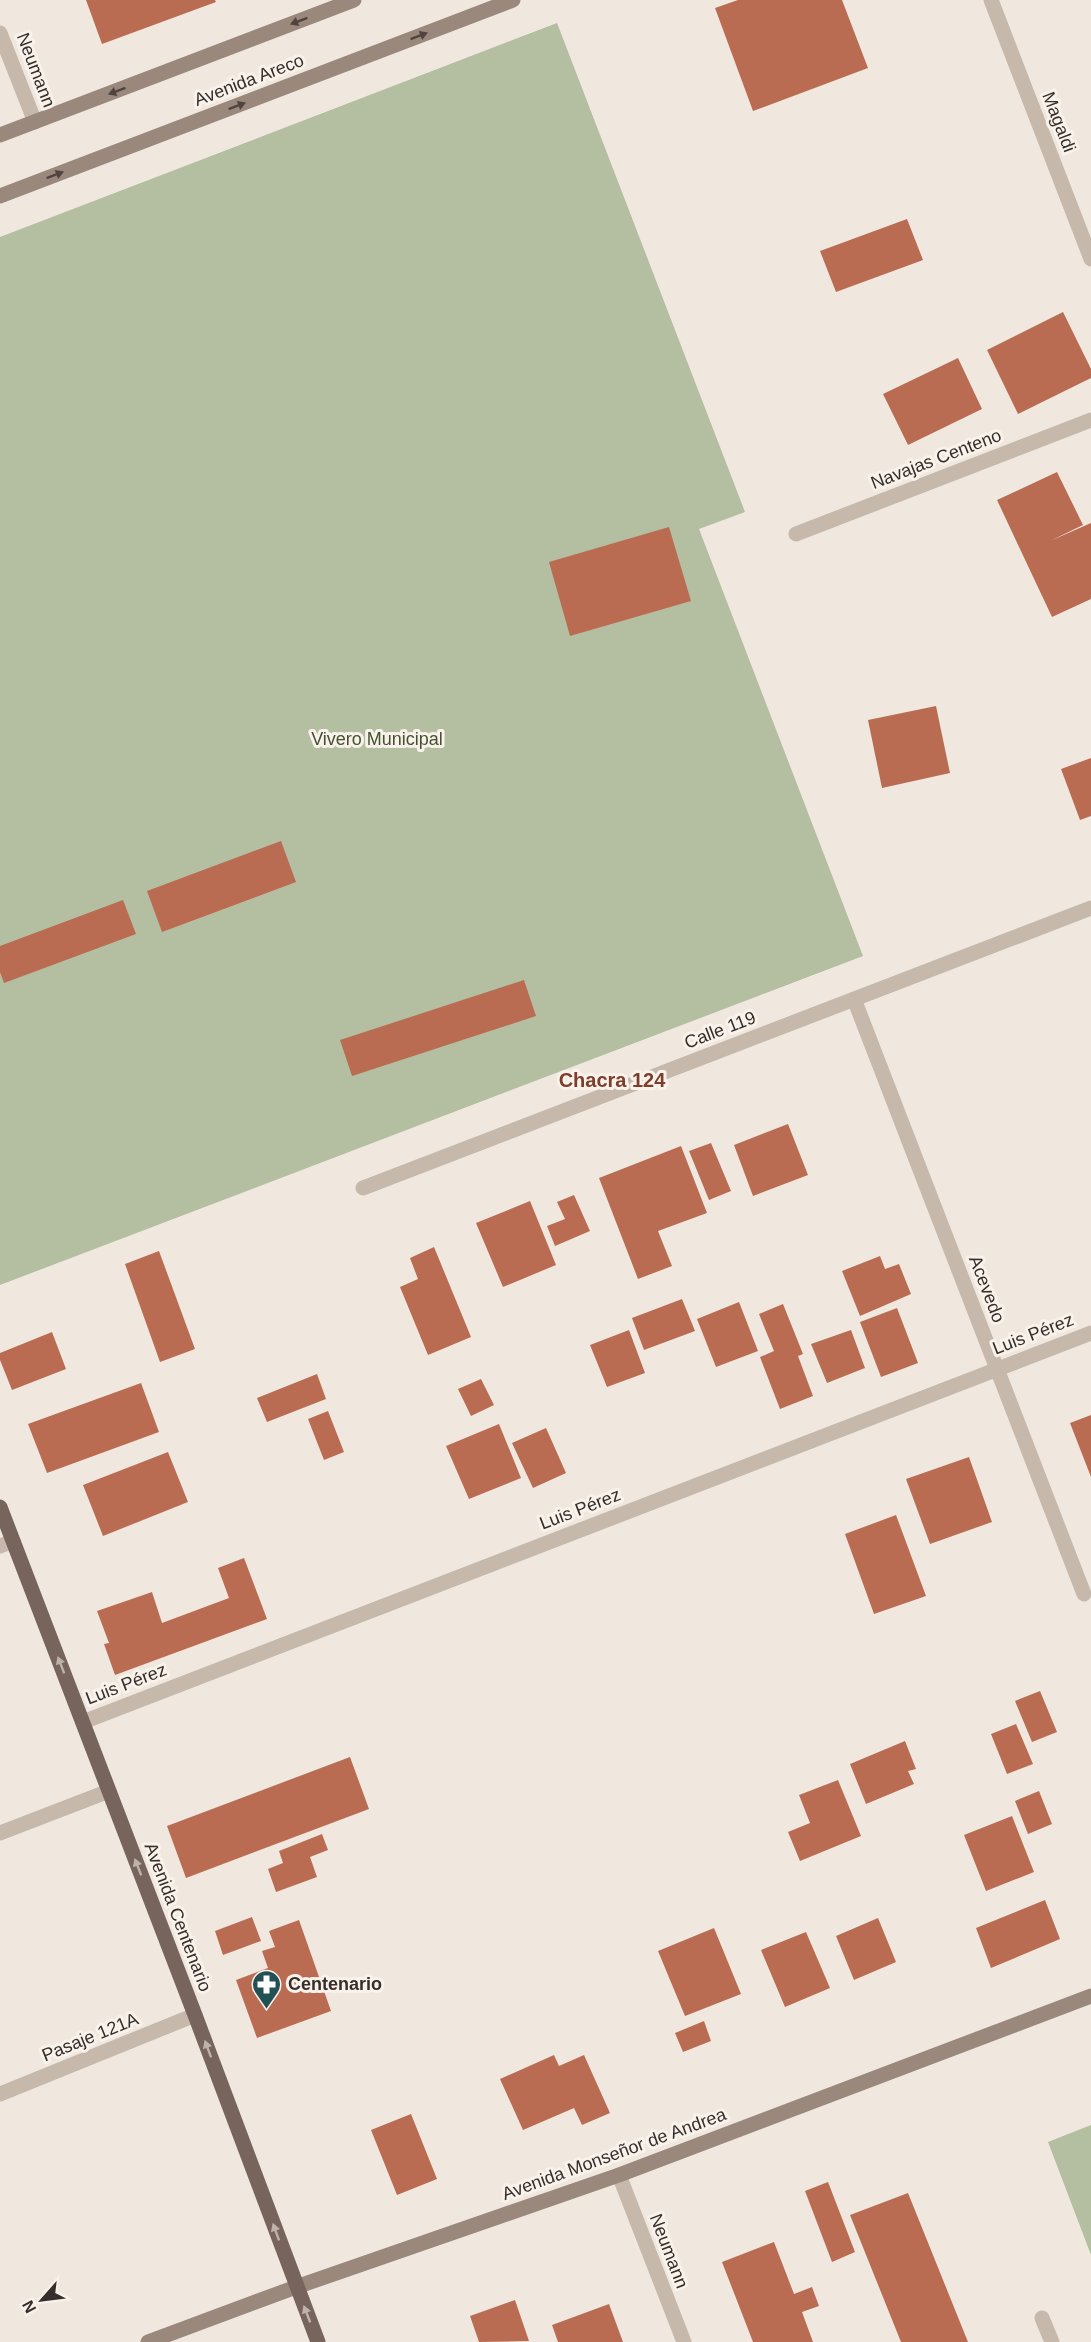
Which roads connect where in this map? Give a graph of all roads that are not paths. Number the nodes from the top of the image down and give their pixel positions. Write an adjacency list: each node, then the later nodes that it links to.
1 (354, 0): 5 (main road, Avenida Areco, one-way to 5)
2 (513, 0): 7 (main road, Avenida Areco, one-way to 2)
3 (991, 0): 8 (street, Magaldi)
4 (0, 33): 5 (street, Neumann)
5 (35, 122): 6 (main road, Avenida Areco)
6 (0, 135)
7 (0, 196)
8 (1091, 259)
9 (1091, 420): 10 (street, Navajas Centeno)
10 (796, 534)
11 (1091, 908): 12 (street, Calle 119)
12 (854, 999): 13 (street, Calle 119); 15 (street, Acevedo)
13 (363, 1188)
14 (1091, 1333): 15 (street, Luis Pérez)
15 (997, 1369): 18 (street, Acevedo); 19 (street, Luis Pérez)
16 (0, 1507): 17 (main road, Avenida Centenario)
17 (7, 1543): 19 (main road, Avenida Centenario, one-way to 17)
18 (1084, 1594)
19 (82, 1722): 20 (main road, Avenida Centenario)
20 (109, 1791): 21 (street); 23 (main road, Avenida Centenario, one-way to 20)
21 (0, 1833)
22 (1091, 1996): 25 (main road, Avenida Monseñor de Andrea)
23 (195, 2015): 24 (street, Pasaje 121A); 26 (main road, Avenida Centenario, one-way to 23)
24 (0, 2094)
25 (619, 2175): 26 (main road, Avenida Monseñor de Andrea); 30 (street, Neumann)
26 (296, 2287): 28 (main road, Avenida Monseñor de Andrea); 29 (main road, Avenida Centenario, one-way to 26)
27 (1042, 2318): 31 (street)
28 (148, 2342)
29 (318, 2342)
30 (684, 2342)
31 (1052, 2342)

